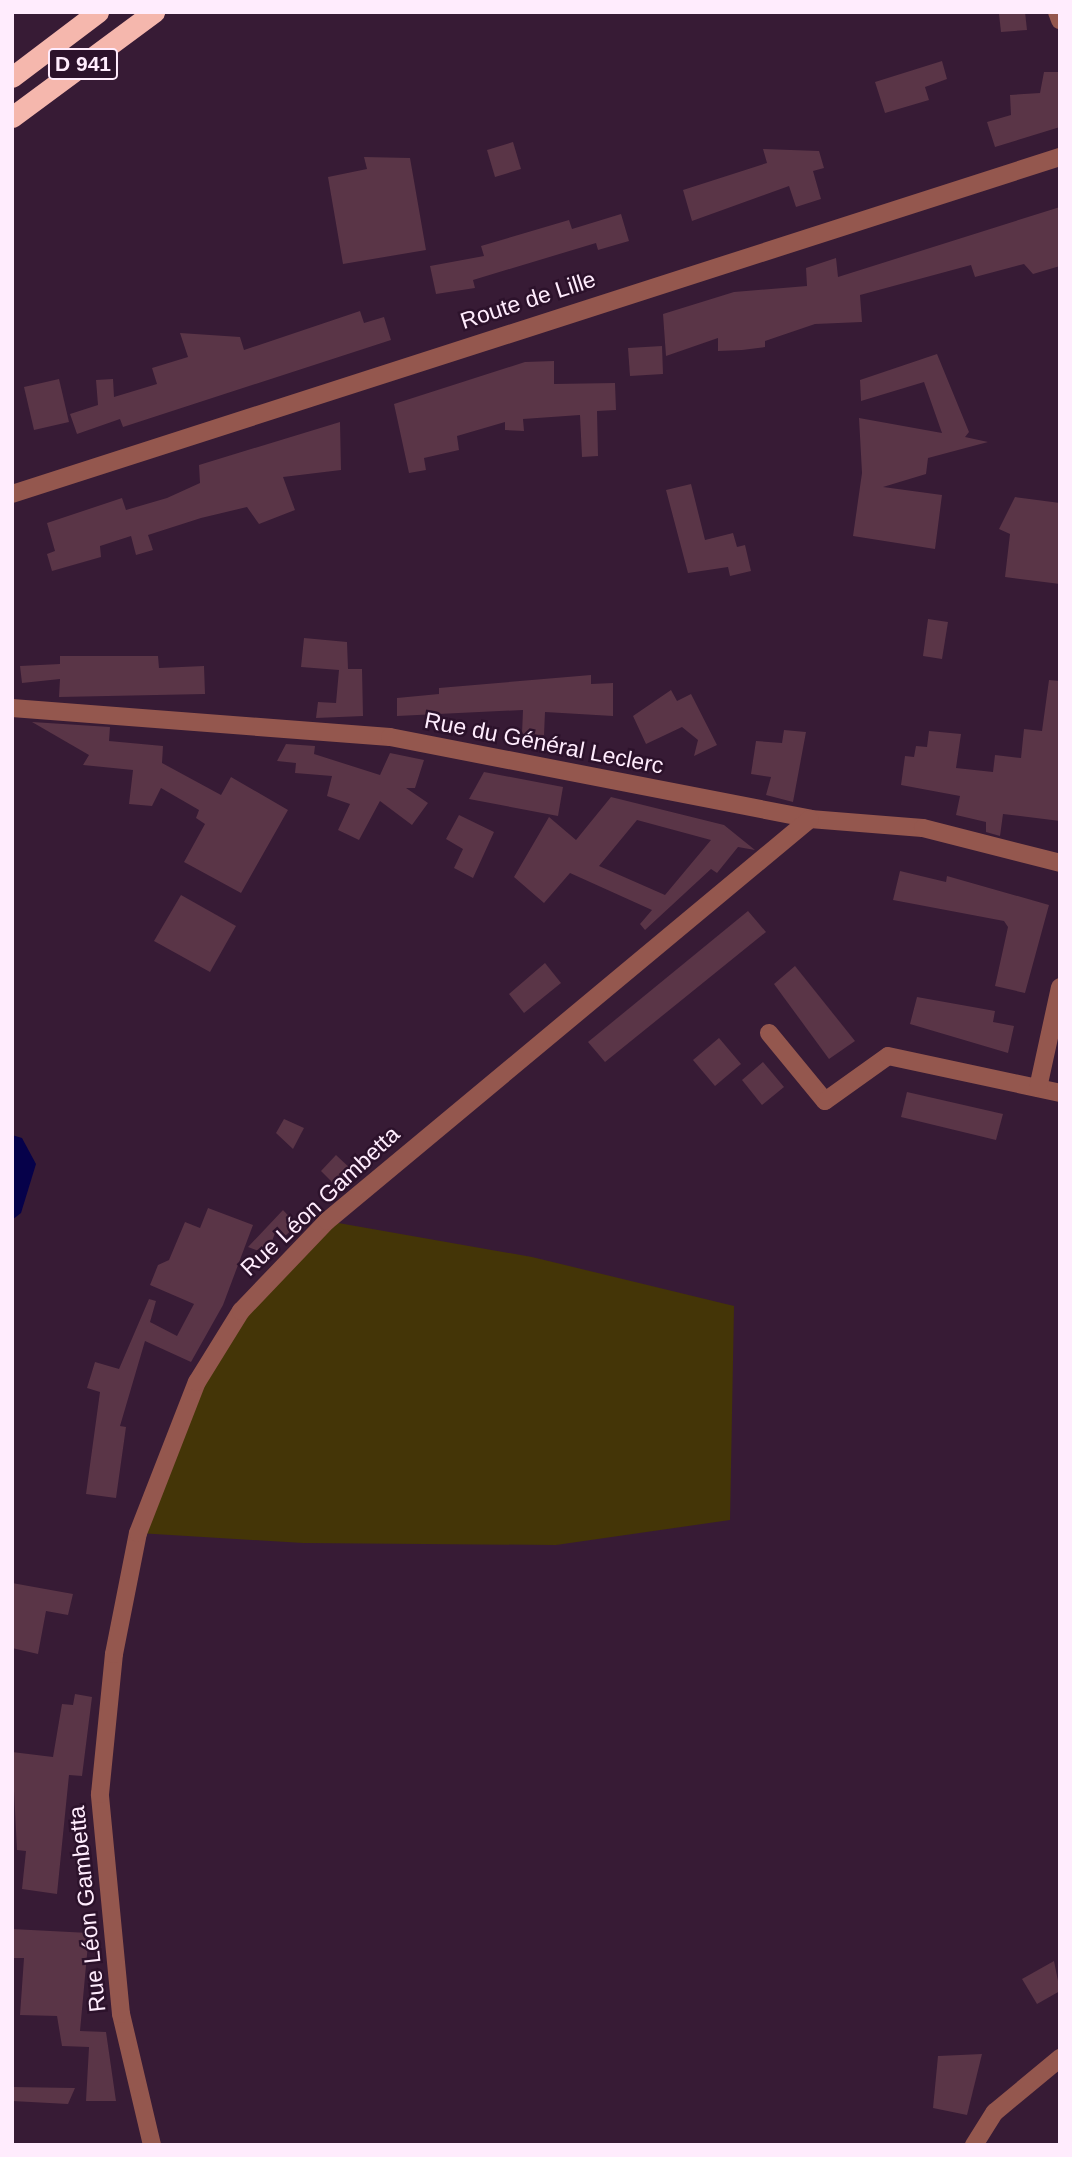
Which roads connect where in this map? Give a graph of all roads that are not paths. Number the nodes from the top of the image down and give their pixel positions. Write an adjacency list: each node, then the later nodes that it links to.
1 (98, 12): 5 (highway, D 941)
2 (154, 12): 6 (highway, D 941)
3 (1057, 12): 4 (street)
4 (1060, 20)
5 (12, 77)
6 (12, 117)
7 (1060, 157): 8 (street, Route de Lille)
8 (12, 494)
9 (12, 708): 10 (street, Rue du Général Leclerc)
10 (810, 819): 11 (street, Rue du Général Leclerc); 17 (street, Rue Léon Gambetta)
11 (1060, 863)
12 (1060, 987): 14 (street)
13 (769, 1033): 14 (street)
14 (1038, 1088): 15 (street)
15 (1060, 1093)
16 (1060, 2058): 18 (street)
17 (152, 2145)
18 (974, 2145)

